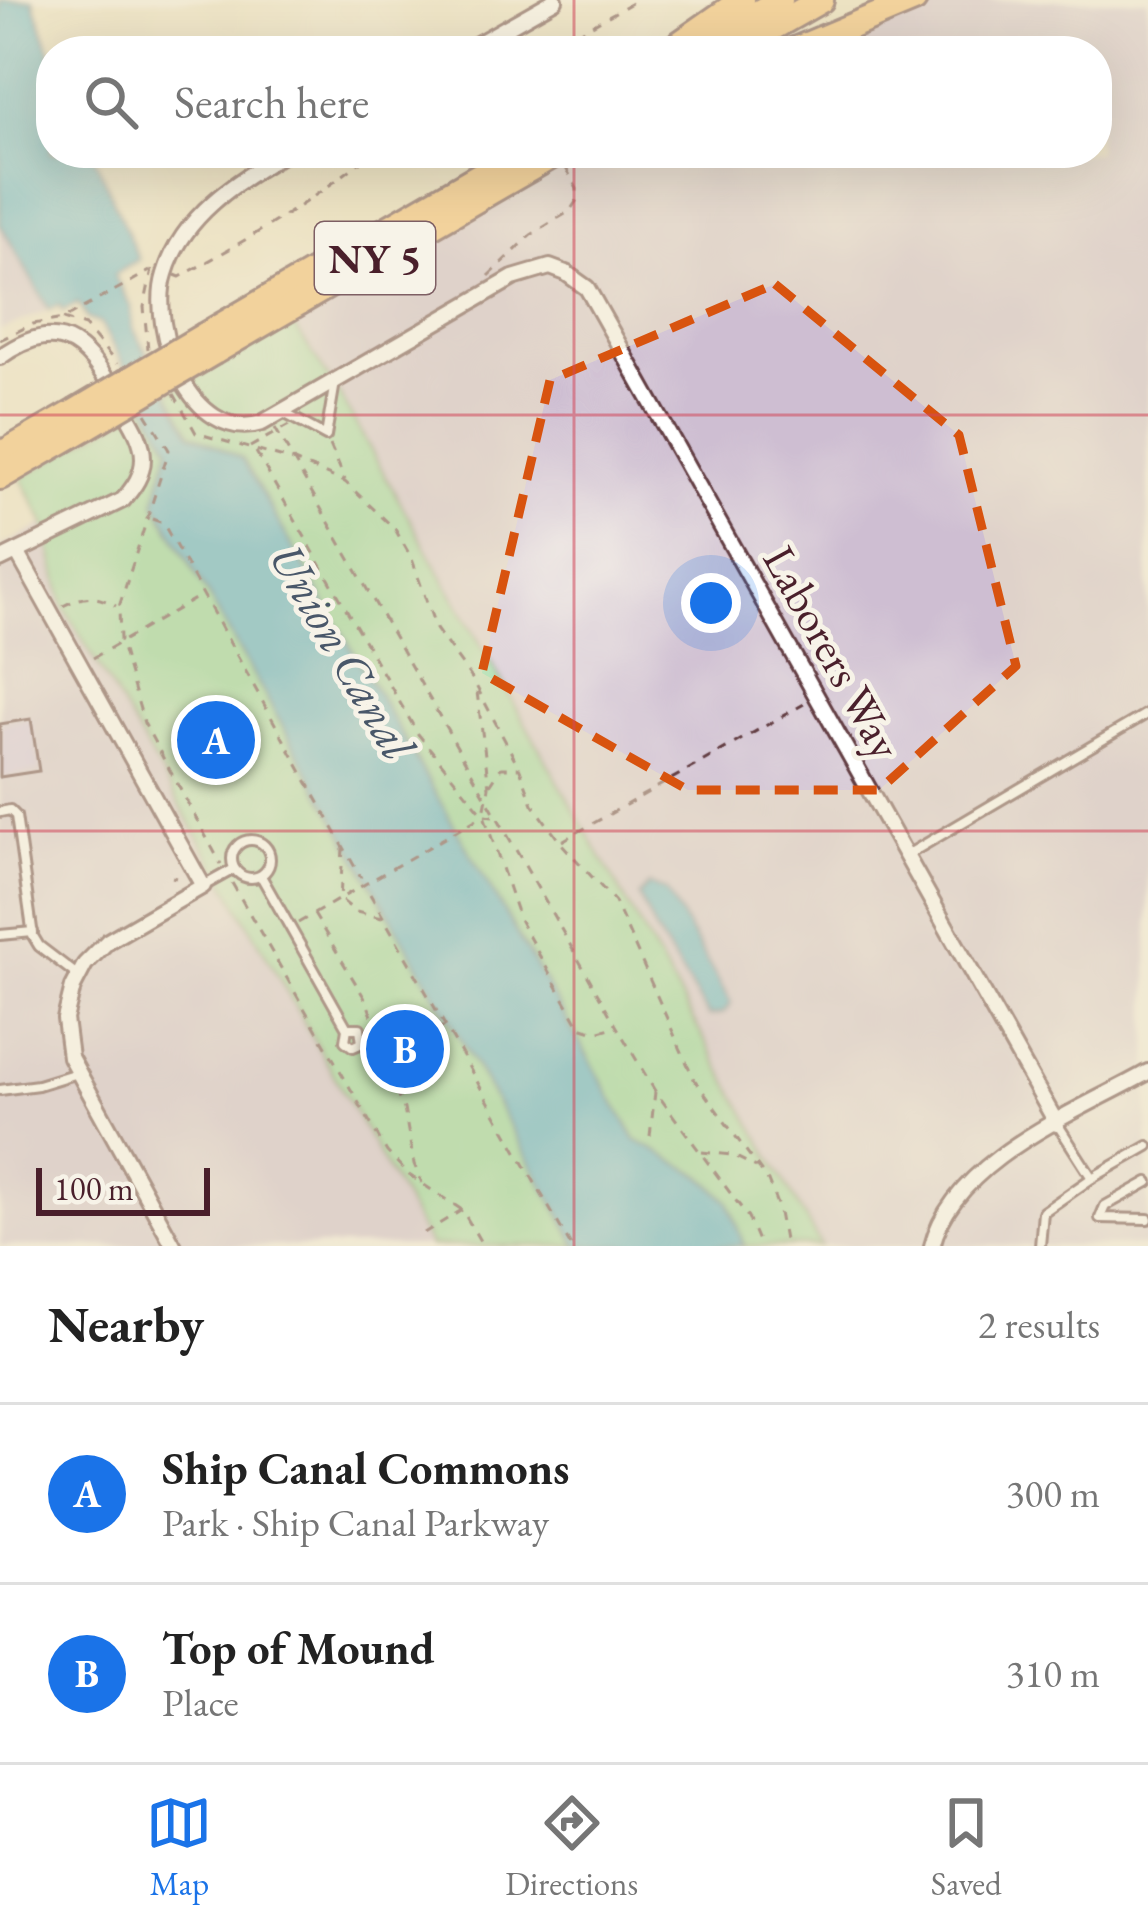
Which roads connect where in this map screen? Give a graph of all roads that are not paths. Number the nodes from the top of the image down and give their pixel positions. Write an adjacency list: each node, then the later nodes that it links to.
1 (555, 0): 6 (street)
2 (742, 0): 7 (highway)
3 (780, 0): 8 (highway)
4 (820, 0): 9 (highway)
5 (914, 0): 10 (highway)
6 (491, 36)
7 (690, 36)
8 (719, 36)
9 (758, 36)
10 (828, 36)
11 (259, 168): 15 (street)
12 (521, 168): 16 (highway, NY 5, bridge)
13 (0, 357): 19 (street)
14 (335, 381): 15 (street); 15 (lane); 23 (street, Laborers Way)
15 (281, 412)
16 (80, 420): 17 (highway, NY 5); 18 (highway, NY 5)
17 (0, 455)
18 (0, 477)
19 (17, 552): 20 (street); 26 (street)
20 (0, 560)
21 (1148, 713): 23 (lane)
22 (0, 812): 27 (lane)
23 (906, 855): 34 (street, Laborers Way)
24 (230, 871): 25 (lane); 25 (lane); 26 (lane)
25 (261, 876): 30 (lane)
26 (203, 886): 29 (street)
27 (33, 932): 28 (lane); 29 (lane)
28 (0, 935)
29 (79, 976): 32 (street)
30 (347, 1028)
31 (1148, 1072): 34 (street)
32 (78, 1073): 33 (lane); 39 (street)
33 (0, 1090)
34 (1057, 1124): 36 (lane); 40 (street)
35 (1148, 1146): 36 (lane)
36 (1092, 1178): 41 (lane)
37 (1148, 1182): 38 (lane)
38 (1148, 1219)
39 (174, 1246)
40 (932, 1246)
41 (1040, 1246)

